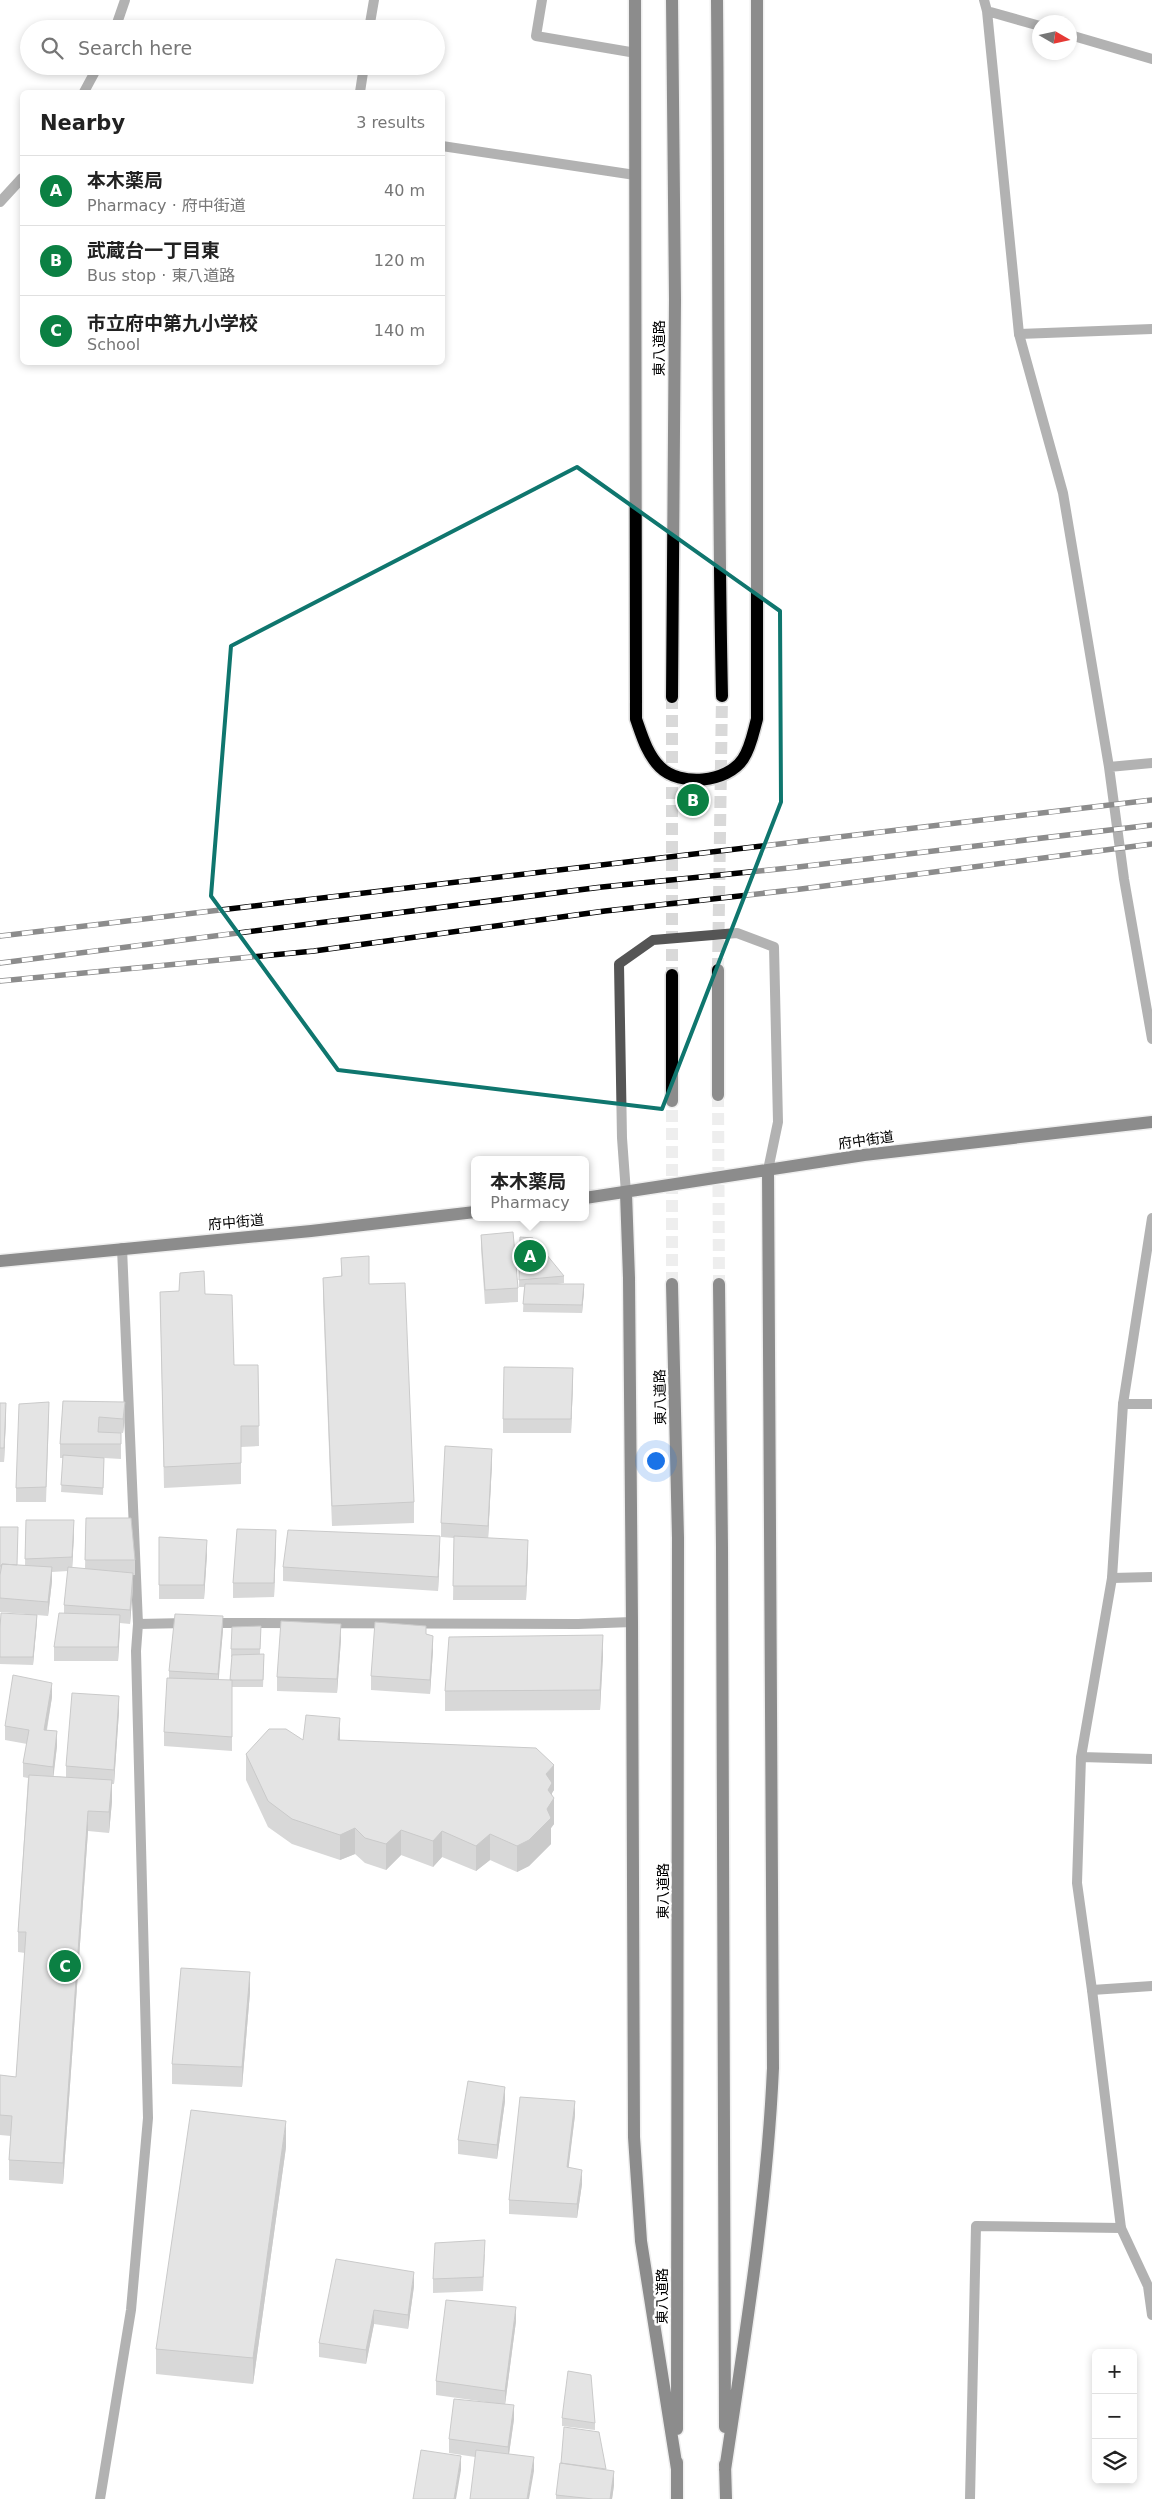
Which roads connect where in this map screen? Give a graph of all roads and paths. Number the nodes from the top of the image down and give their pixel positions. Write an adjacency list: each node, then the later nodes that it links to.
1 (125, 0): 10 (street)
2 (374, 0): 11 (street)
3 (542, 0): 14 (street)
4 (635, 0): 14 (main road)
5 (672, 0): 26 (main road, 東八道路)
6 (717, 0): 27 (main road)
7 (757, 0): 21 (main road)
8 (984, 0): 9 (street)
9 (987, 11): 12 (street); 25 (street)
10 (117, 20)
11 (371, 20)
12 (1032, 24)
13 (1077, 37): 15 (street)
14 (636, 53): 21 (main road)
15 (1152, 59)
16 (93, 75): 18 (street)
17 (363, 75): 19 (street)
18 (85, 90)
19 (360, 90)
20 (445, 146): 21 (street)
21 (635, 175)
22 (20, 180): 23 (street)
23 (0, 202)
24 (1152, 329): 25 (street)
25 (1019, 334): 29 (street)
26 (672, 696)
27 (722, 696)
28 (1152, 764): 29 (street)
29 (1109, 767): 32 (street)
30 (718, 970): 33 (main road)
31 (672, 975): 34 (main road)
32 (1152, 1038)
33 (718, 1095)
34 (672, 1101)
35 (1152, 1122): 36 (main road, 府中街道)
36 (768, 1170): 37 (main road, 府中街道); 37 (street); 58 (main road)
37 (626, 1193): 38 (main road, 府中街道); 49 (main road)
38 (589, 1198)
39 (471, 1212): 41 (main road, 府中街道)
40 (1152, 1218): 45 (street)
41 (122, 1248): 42 (main road, 府中街道); 50 (street)
42 (0, 1261)
43 (672, 1284): 57 (main road, 東八道路)
44 (719, 1284): 58 (main road)
45 (1123, 1404): 46 (street); 48 (street)
46 (1152, 1404)
47 (1152, 1577): 48 (street)
48 (1112, 1578): 51 (street)
49 (632, 1622): 50 (street); 57 (main road)
50 (138, 1624): 59 (street)
51 (1081, 1757): 52 (street); 54 (street)
52 (1152, 1759)
53 (1152, 1986): 54 (street)
54 (1092, 1990): 55 (street)
55 (1121, 2228): 56 (street); 62 (street)
56 (1152, 2315)
57 (677, 2469): 60 (main road, 東八道路)
58 (725, 2470): 61 (main road)
59 (100, 2499)
60 (677, 2499)
61 (726, 2499)
62 (970, 2499)

